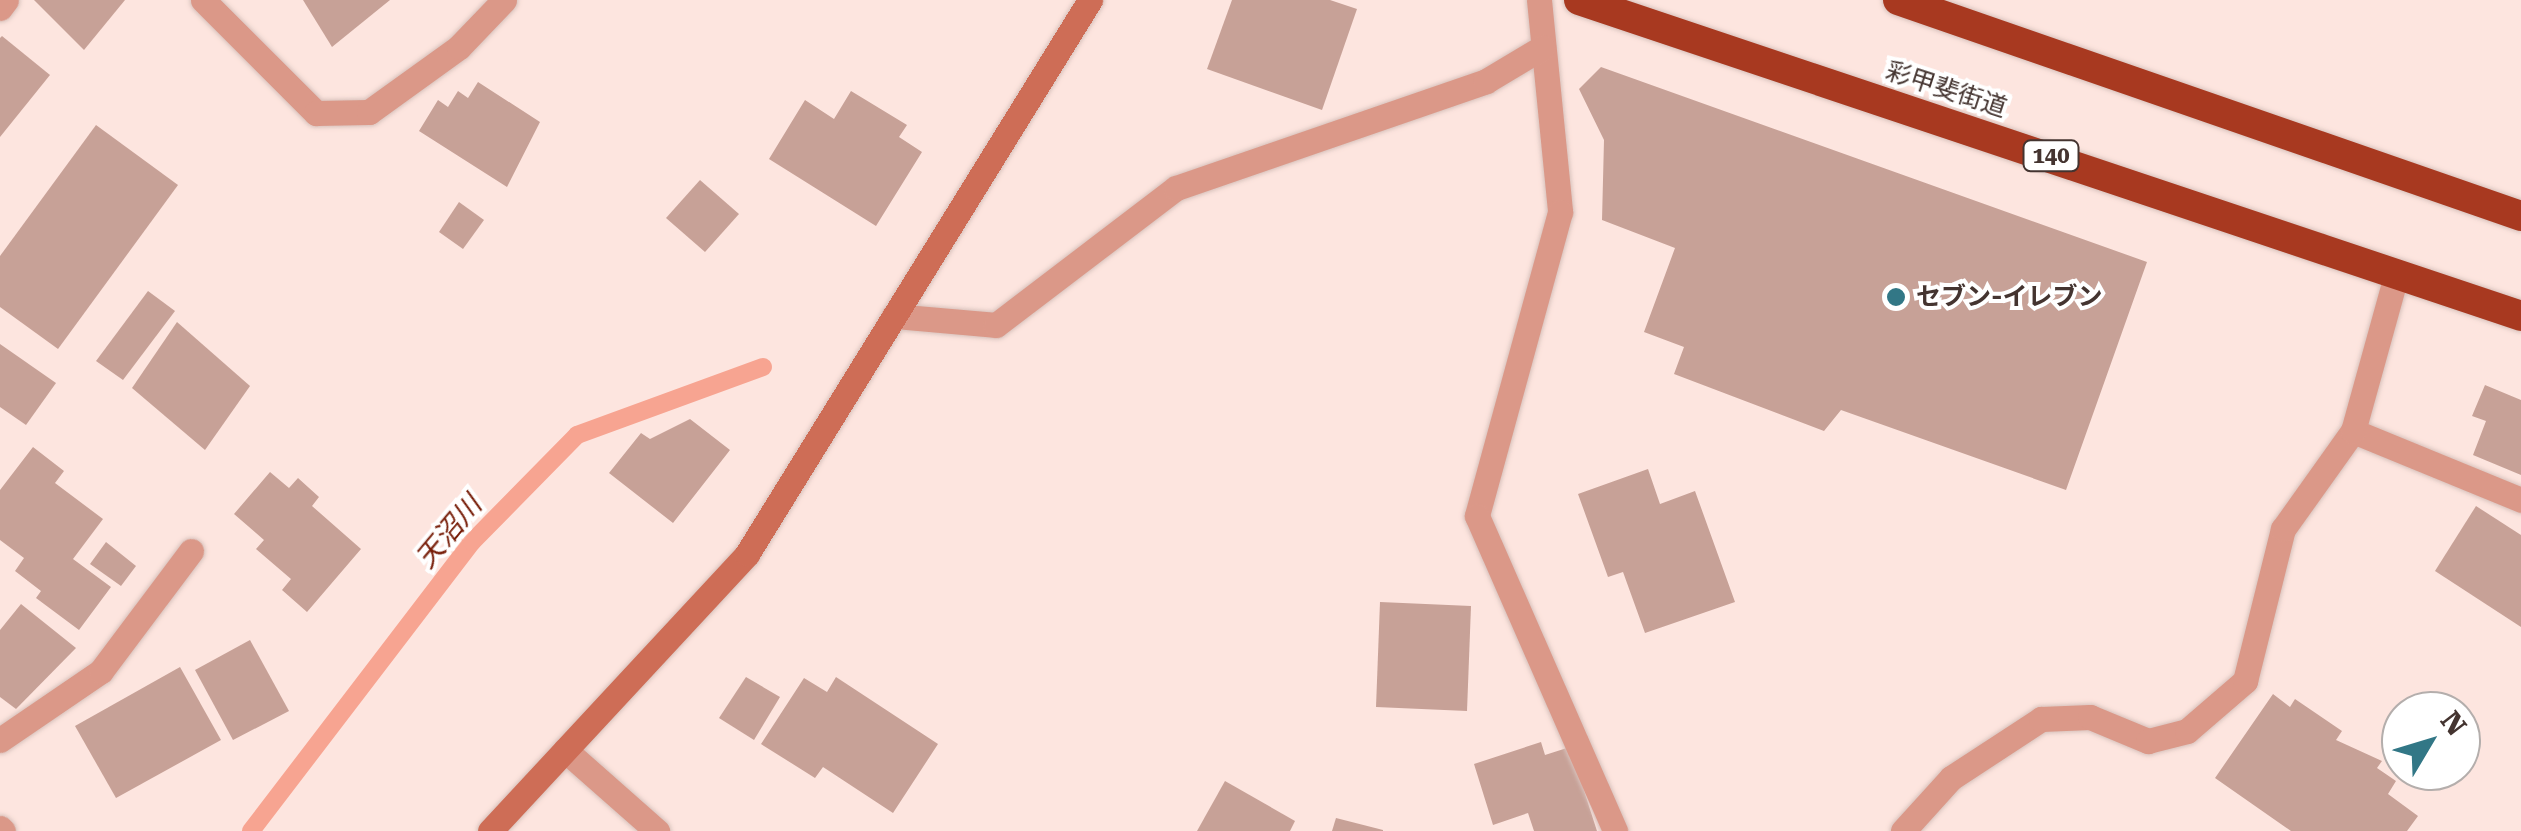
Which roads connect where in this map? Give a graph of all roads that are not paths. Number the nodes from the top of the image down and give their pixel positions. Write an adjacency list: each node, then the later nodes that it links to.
1 (6, 0): 8 (street)
2 (203, 0): 3 (street)
3 (504, 0)
4 (1090, 0): 12 (street)
5 (1539, 0): 9 (street)
6 (1579, 0): 11 (highway, 彩甲斐街道 / 140)
7 (1898, 0): 10 (highway)
8 (0, 8)
9 (1544, 47): 12 (street); 21 (street)
10 (2521, 216)
11 (2397, 272): 13 (highway, 彩甲斐街道 / 140); 14 (street)
12 (894, 316): 18 (street)
13 (2521, 316)
14 (2353, 431): 15 (street); 22 (street)
15 (2521, 500)
16 (191, 550): 17 (street)
17 (0, 740)
18 (564, 750): 19 (street); 20 (street)
19 (490, 831)
20 (657, 831)
21 (1615, 831)
22 (1903, 831)

